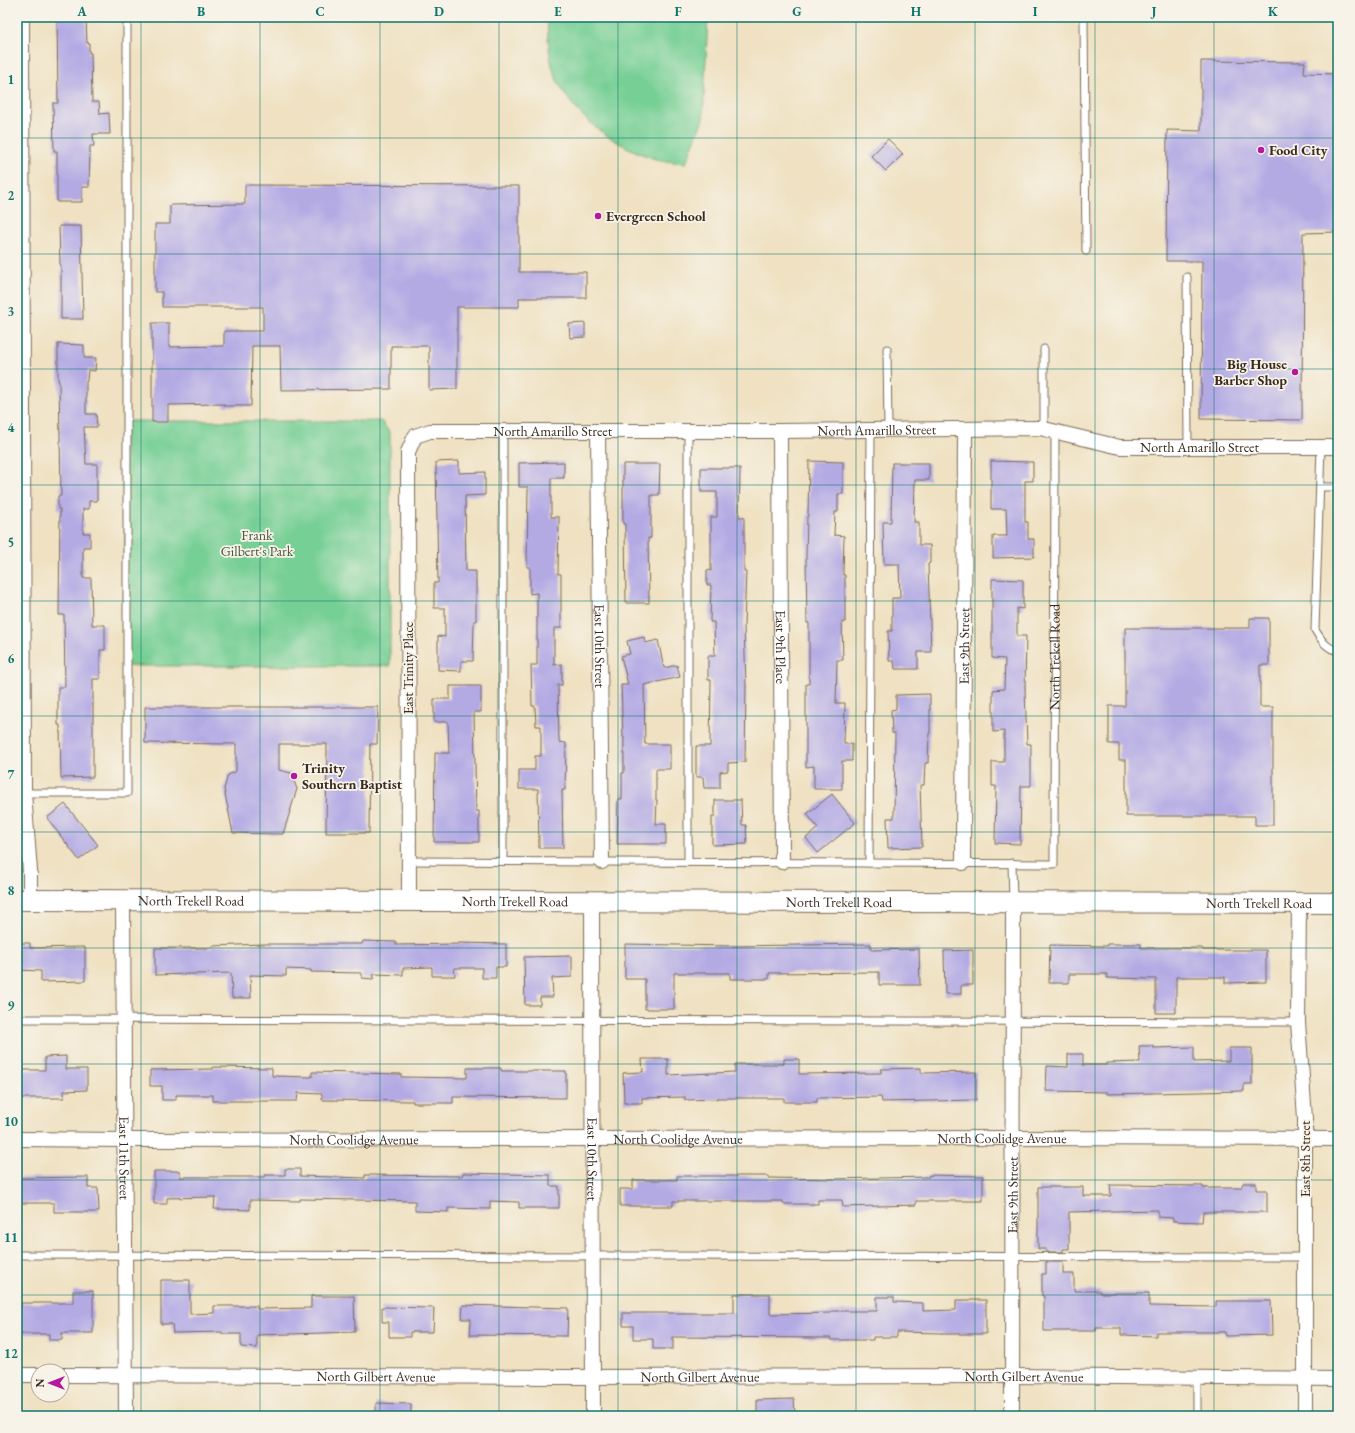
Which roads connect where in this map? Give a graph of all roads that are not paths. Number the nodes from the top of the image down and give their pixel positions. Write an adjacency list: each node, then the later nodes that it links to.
1 (22, 17): 23 (street)
2 (126, 17): 23 (lane)
3 (1084, 17): 4 (lane)
4 (1086, 251)
5 (1187, 276): 17 (lane)
6 (888, 349): 11 (lane)
7 (1044, 349): 15 (lane)
8 (965, 429): 11 (street, North Amarillo Street); 15 (street, North Amarillo Street); 30 (street, East 9th Street)
9 (503, 430): 12 (street, North Amarillo Street); 16 (street, North Amarillo Street); 25 (lane)
10 (871, 430): 11 (street, North Amarillo Street); 14 (street, North Amarillo Street); 29 (lane)
11 (888, 430)
12 (598, 431): 13 (street, North Amarillo Street); 26 (street, East 10th Street)
13 (688, 431): 14 (street, North Amarillo Street); 27 (lane)
14 (780, 431): 28 (street, East 9th Place)
15 (1049, 431): 17 (street, North Amarillo Street); 31 (lane, North Trekell Road)
16 (415, 436): 24 (street, East Trinity Place)
17 (1188, 447): 18 (street, North Amarillo Street)
18 (1321, 447): 19 (street, North Amarillo Street); 20 (lane)
19 (1338, 447)
20 (1320, 486): 21 (lane); 22 (lane)
21 (1338, 486)
22 (1338, 650)
23 (21, 793): 32 (street)
24 (408, 861): 25 (lane, North Trekell Road); 34 (street, East Trinity Place)
25 (503, 861): 26 (lane, North Trekell Road)
26 (602, 862): 27 (lane, North Trekell Road)
27 (688, 862): 28 (lane, North Trekell Road)
28 (782, 862): 29 (lane, North Trekell Road)
29 (869, 863): 30 (lane, North Trekell Road)
30 (963, 863): 31 (lane, North Trekell Road)
31 (1012, 863): 36 (lane)
32 (24, 900): 33 (main road, North Trekell Road)
33 (123, 900): 34 (main road, North Trekell Road); 40 (street, East 11th Street)
34 (409, 901): 35 (main road, North Trekell Road)
35 (592, 901): 36 (main road, North Trekell Road); 41 (street, East 10th Street)
36 (1013, 902): 37 (main road, North Trekell Road); 42 (street, East 9th Street)
37 (1299, 903): 38 (main road, North Trekell Road); 43 (street, East 8th Street)
38 (1338, 903)
39 (17, 1019): 40 (lane)
40 (124, 1019): 41 (lane); 47 (street, East 11th Street)
41 (592, 1020): 42 (lane); 48 (street, East 10th Street)
42 (1013, 1020): 43 (lane); 44 (street, East 9th Street)
43 (1298, 1022): 49 (street, East 8th Street)
44 (1013, 1138): 48 (street, North Coolidge Avenue); 49 (street, North Coolidge Avenue); 53 (street, East 9th Street)
45 (17, 1139): 47 (street, North Coolidge Avenue)
46 (1338, 1139): 49 (street, North Coolidge Avenue)
47 (124, 1140): 48 (street, North Coolidge Avenue); 51 (street, East 11th Street)
48 (592, 1140): 52 (street, East 10th Street)
49 (1305, 1140): 54 (street, East 8th Street)
50 (17, 1255): 51 (lane)
51 (125, 1255): 52 (lane); 58 (street, East 11th Street)
52 (592, 1256): 53 (lane); 60 (street, East 10th Street)
53 (1012, 1256): 54 (lane); 59 (street, East 9th Street)
54 (1305, 1257): 62 (street, East 8th Street)
55 (17, 1375): 56 (street)
56 (30, 1375)
57 (70, 1375): 58 (street, North Gilbert Avenue)
58 (127, 1375): 60 (street, North Gilbert Avenue); 64 (street, East 11th Street)
59 (1012, 1376): 60 (street, North Gilbert Avenue); 61 (street, North Gilbert Avenue); 66 (street, East 9th Street)
60 (593, 1377): 65 (street, East 10th Street)
61 (1197, 1378): 62 (street, North Gilbert Avenue); 67 (lane)
62 (1305, 1379): 63 (street, North Gilbert Avenue); 68 (street, East 8th Street)
63 (1338, 1379)
64 (126, 1416)
65 (593, 1416)
66 (1012, 1416)
67 (1197, 1416)
68 (1305, 1416)

